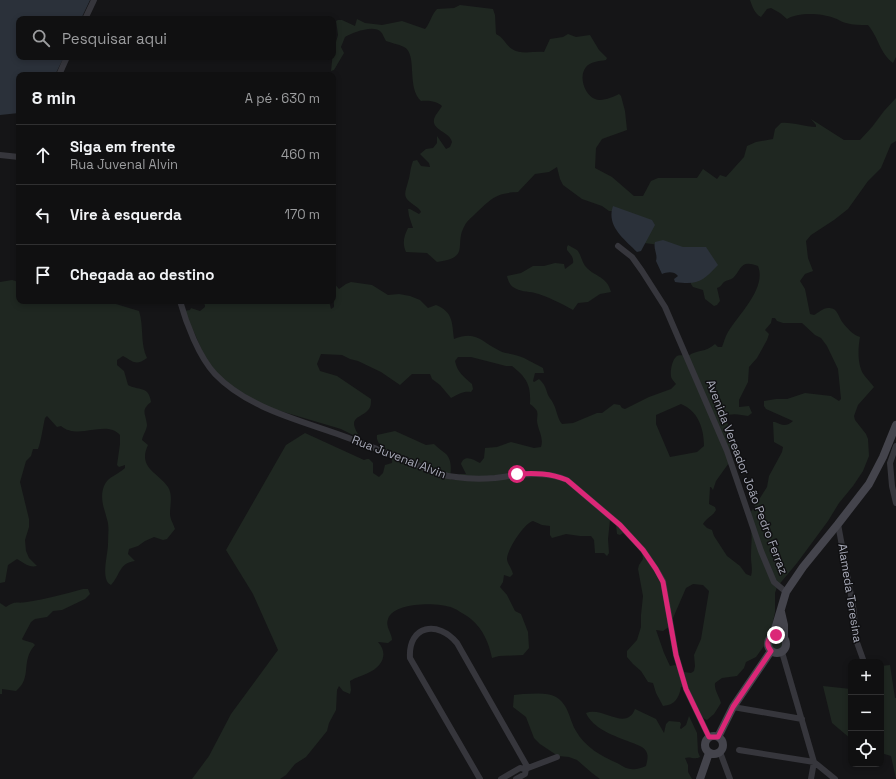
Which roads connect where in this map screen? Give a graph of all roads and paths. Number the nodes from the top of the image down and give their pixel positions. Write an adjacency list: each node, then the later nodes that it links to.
1 (94, 0): 2 (street)
2 (86, 16)
3 (66, 60): 4 (street)
4 (60, 72)
5 (0, 155): 6 (street)
6 (16, 157)
7 (618, 246): 13 (street, Avenida Vereador João Pedro Ferraz)
8 (181, 304): 22 (street, Rua Juvenal Alvin)
9 (896, 425): 12 (main road, Avenida Vereador João Pedro Ferraz)
10 (896, 446): 11 (street)
11 (896, 503)
12 (838, 524): 13 (main road, Avenida Vereador João Pedro Ferraz); 19 (street, Alameda Teresina)
13 (786, 592): 14 (main road, Avenida Vereador João Pedro Ferraz)
14 (781, 612): 15 (main road, Avenida Vereador João Pedro Ferraz); 16 (main road, Avenida Vereador João Pedro Ferraz)
15 (773, 636): 16 (main road); 17 (main road)
16 (784, 638): 18 (main road)
17 (771, 651): 18 (main road); 20 (main road)
18 (782, 652): 21 (street)
19 (863, 659)
20 (733, 707): 21 (street); 23 (main road)
21 (802, 719): 28 (street)
22 (709, 737): 23 (main road); 26 (main road)
23 (718, 737): 25 (main road)
24 (739, 750): 28 (street)
25 (720, 752): 26 (main road); 34 (street)
26 (709, 753): 33 (main road)
27 (557, 757): 29 (street)
28 (814, 762): 35 (street); 36 (street)
29 (527, 768): 30 (street); 31 (street); 32 (street)
30 (480, 779)
31 (501, 779)
32 (516, 779)
33 (700, 779)
34 (730, 779)
35 (811, 779)
36 (835, 779)

